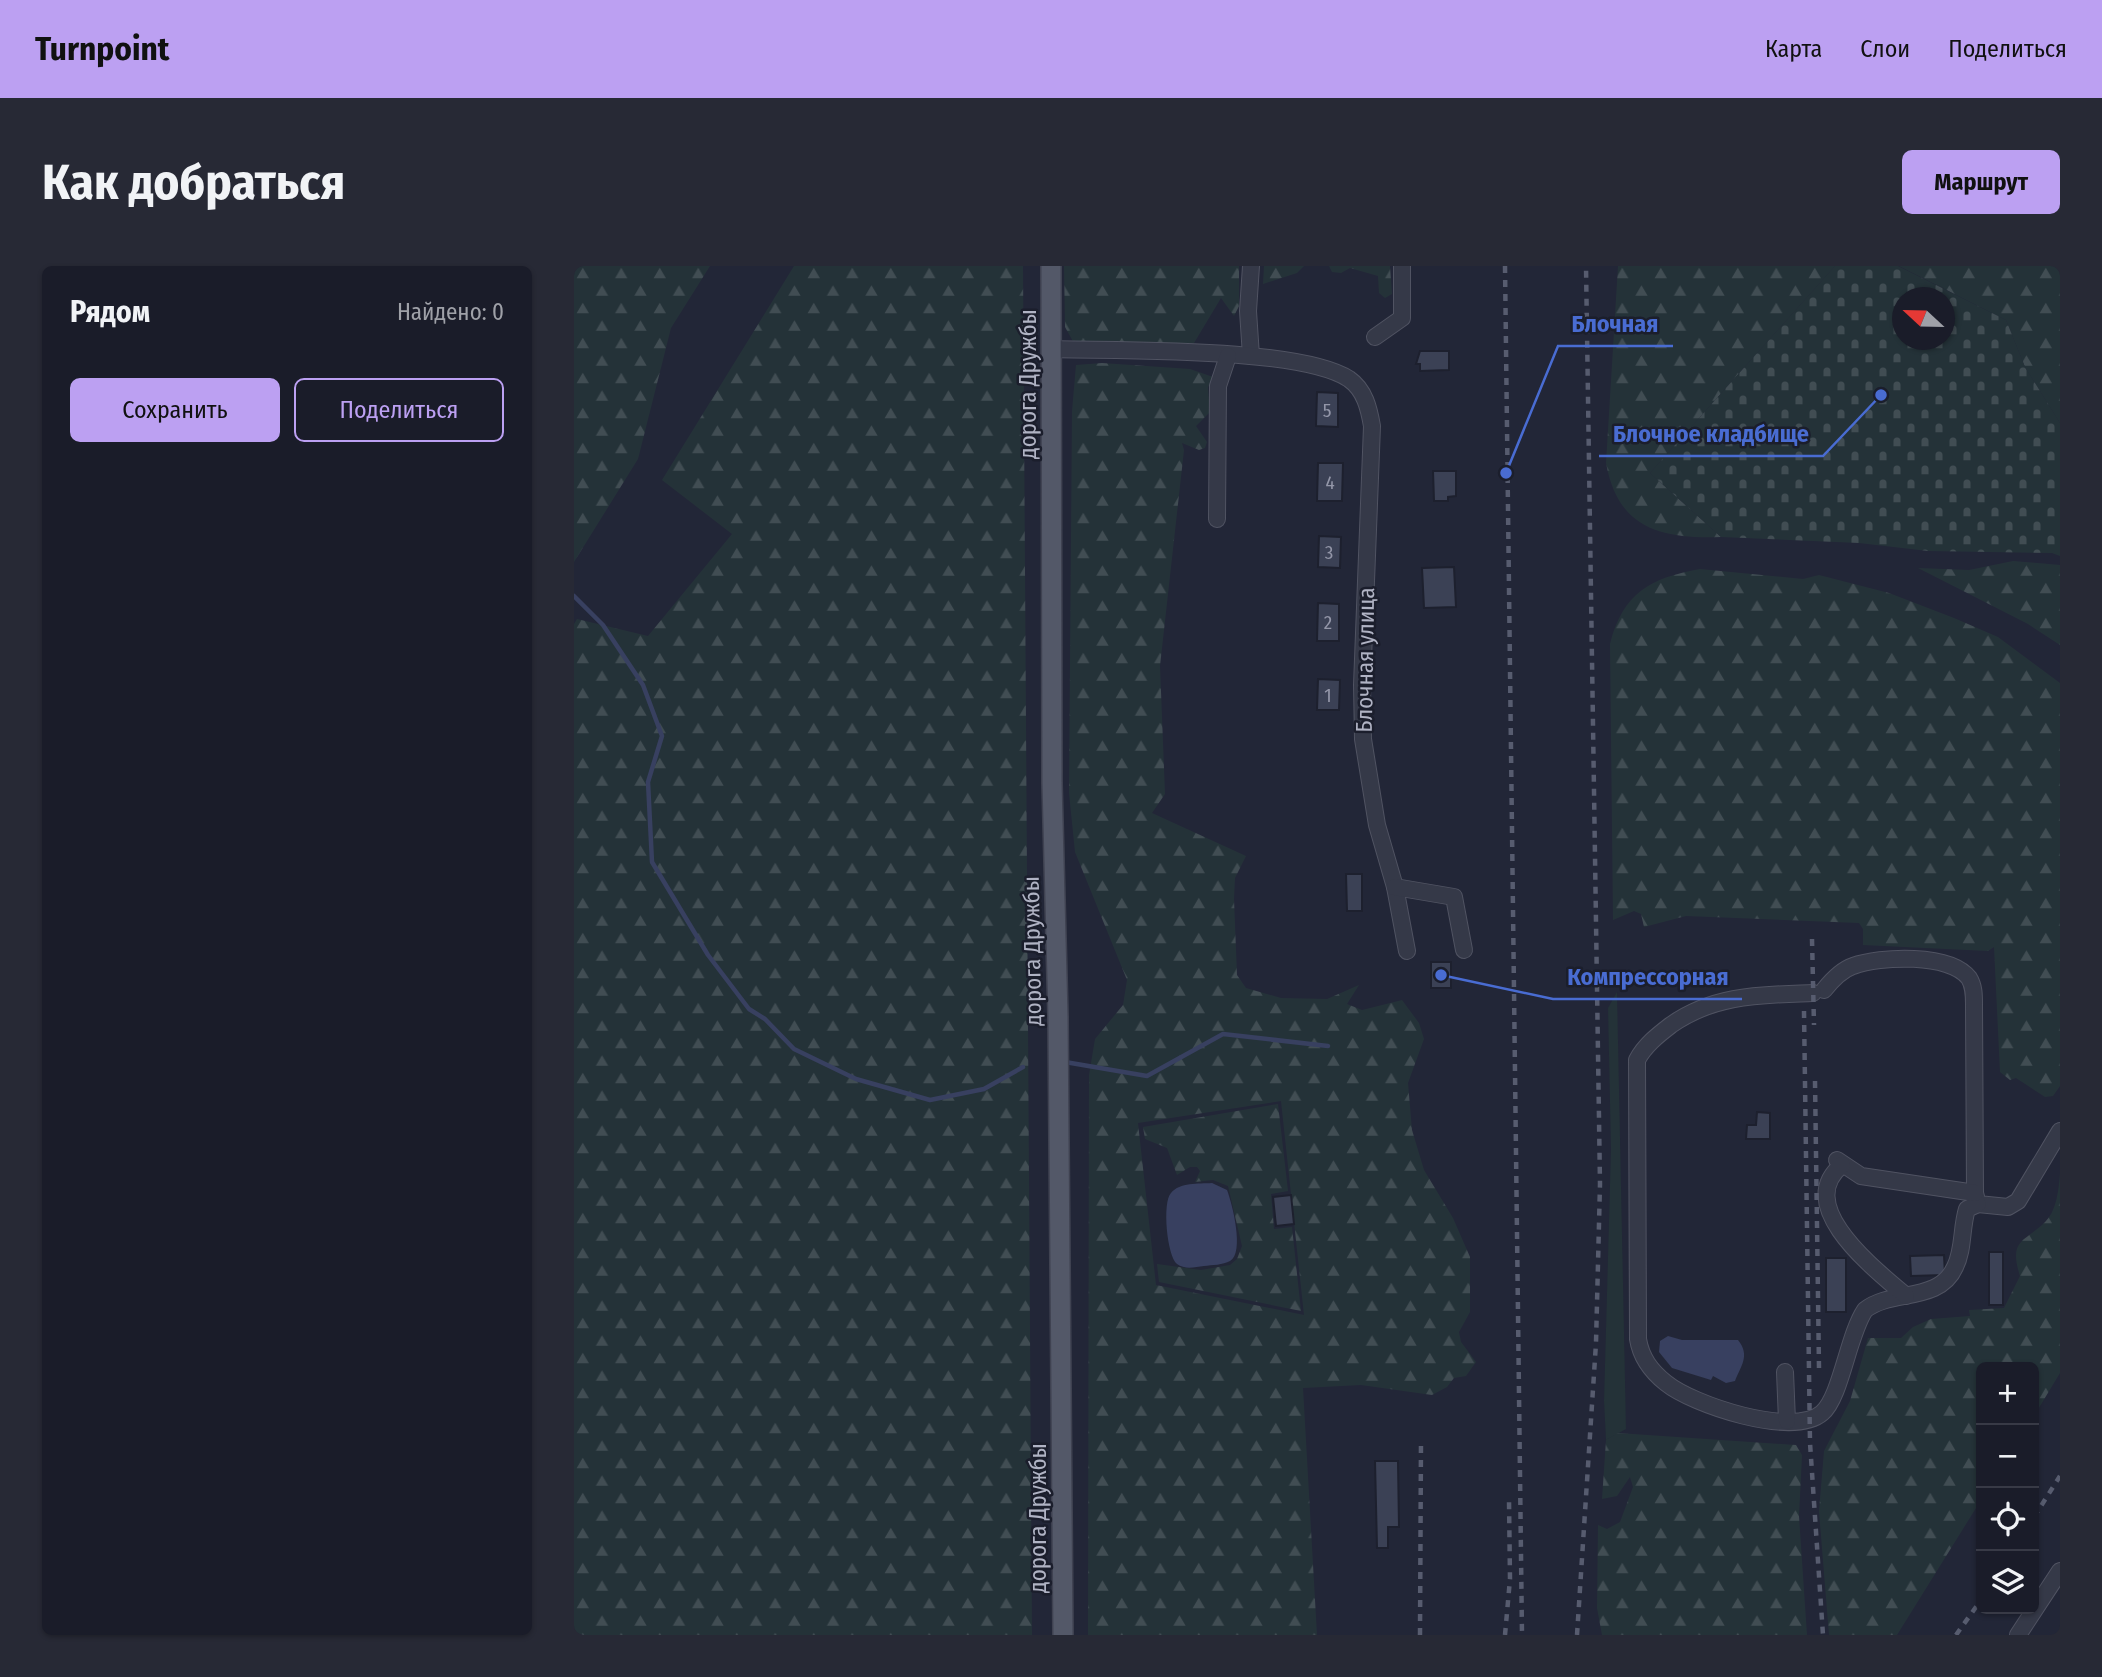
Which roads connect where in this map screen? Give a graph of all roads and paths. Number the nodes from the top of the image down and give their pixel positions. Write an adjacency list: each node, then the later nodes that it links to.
1 (1051, 266): 5 (main road, дорога Дружбы)
2 (1251, 266): 7 (street)
3 (1402, 266): 4 (street)
4 (1375, 337)
5 (1053, 349): 6 (street); 18 (main road, дорога Дружбы)
6 (1228, 356): 7 (street); 8 (street)
7 (1251, 356): 9 (street, Блочная улица)
8 (1217, 519)
9 (1395, 887): 10 (street); 11 (street, Блочная улица)
10 (1464, 950)
11 (1407, 951)
12 (2060, 1131): 13 (street)
13 (1977, 1199): 14 (street); 14 (street); 16 (street)
14 (1906, 1296): 16 (street)
15 (1785, 1371): 16 (street)
16 (1787, 1421)
17 (2060, 1571): 19 (street)
18 (1063, 1635)
19 (2018, 1635)

